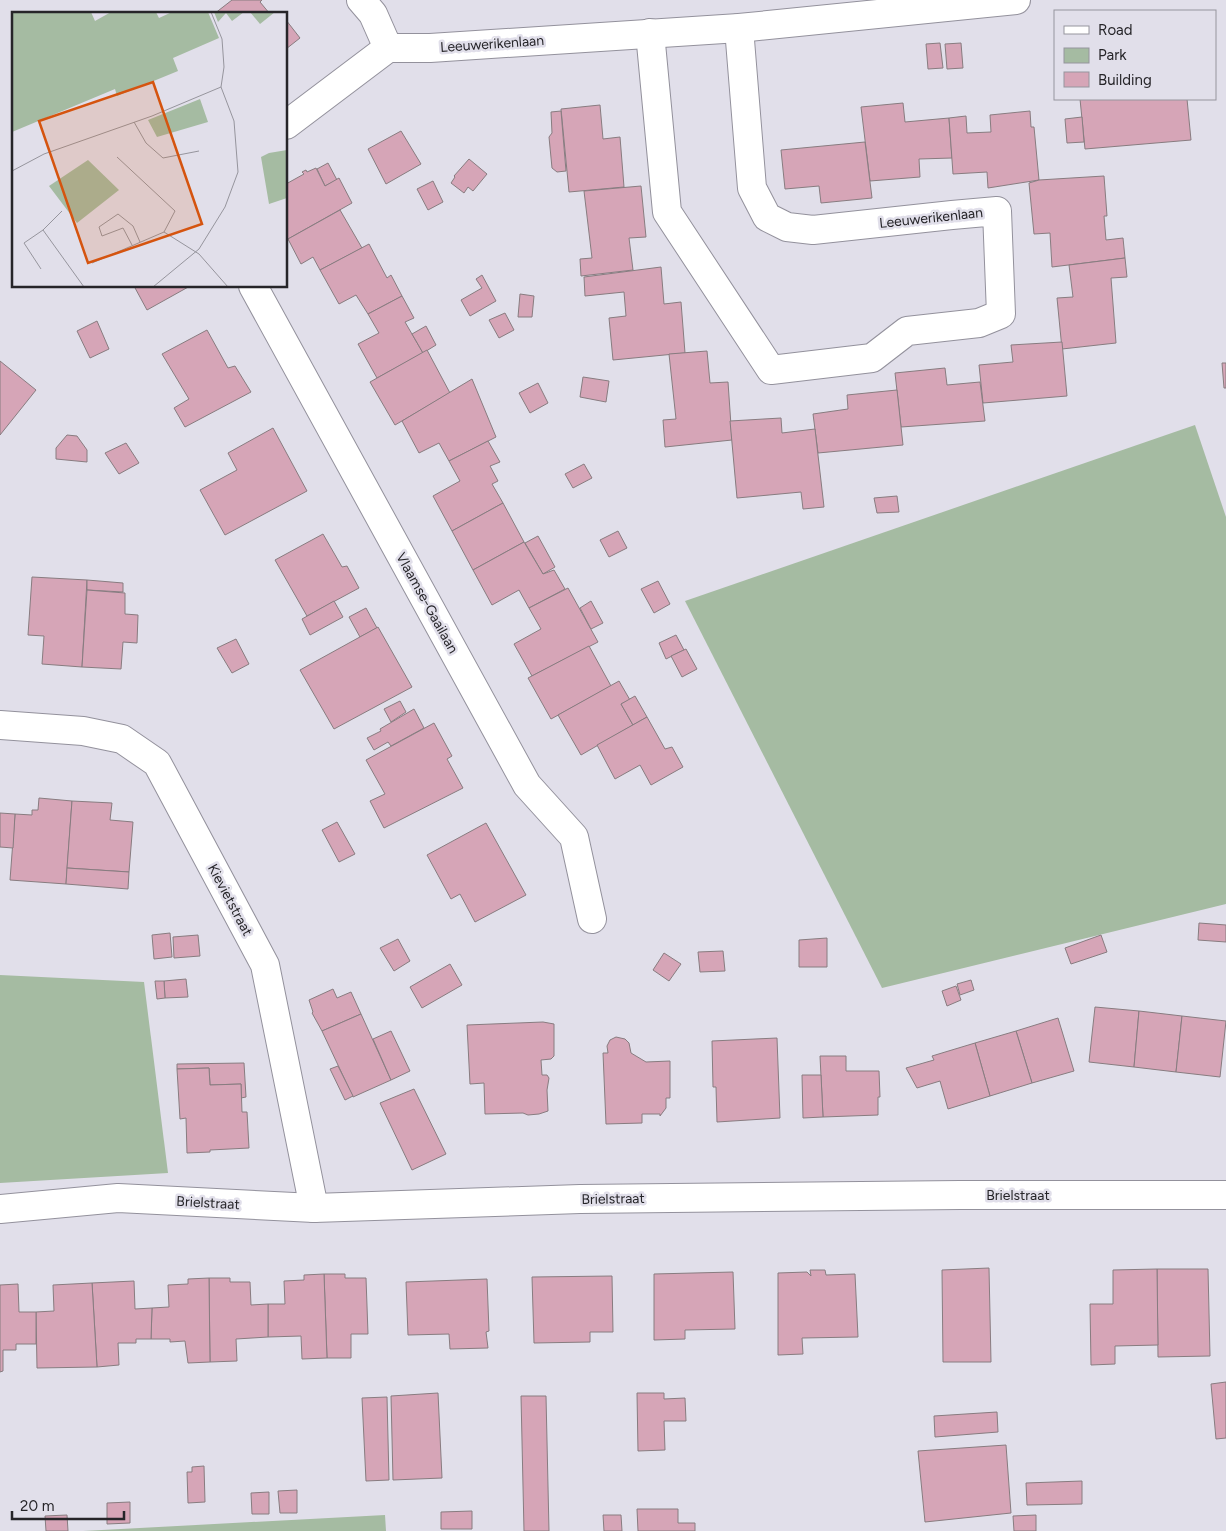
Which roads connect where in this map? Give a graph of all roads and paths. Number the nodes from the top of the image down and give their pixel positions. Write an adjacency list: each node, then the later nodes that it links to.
1 (361, 0): 5 (street)
2 (1016, 0): 3 (street, Leeuwerikenlaan)
3 (739, 28): 4 (street, Leeuwerikenlaan); 4 (street, Leeuwerikenlaan)
4 (650, 33): 5 (street, Leeuwerikenlaan)
5 (388, 48): 6 (street)
6 (288, 123)
7 (254, 288): 9 (street, Vlaamse-Gaailaan)
8 (0, 725): 12 (street, Kievietstraat)
9 (592, 919)
10 (1226, 1195): 12 (street, Brielstraat)
11 (0, 1208): 12 (street, Brielstraat)
12 (314, 1208)

